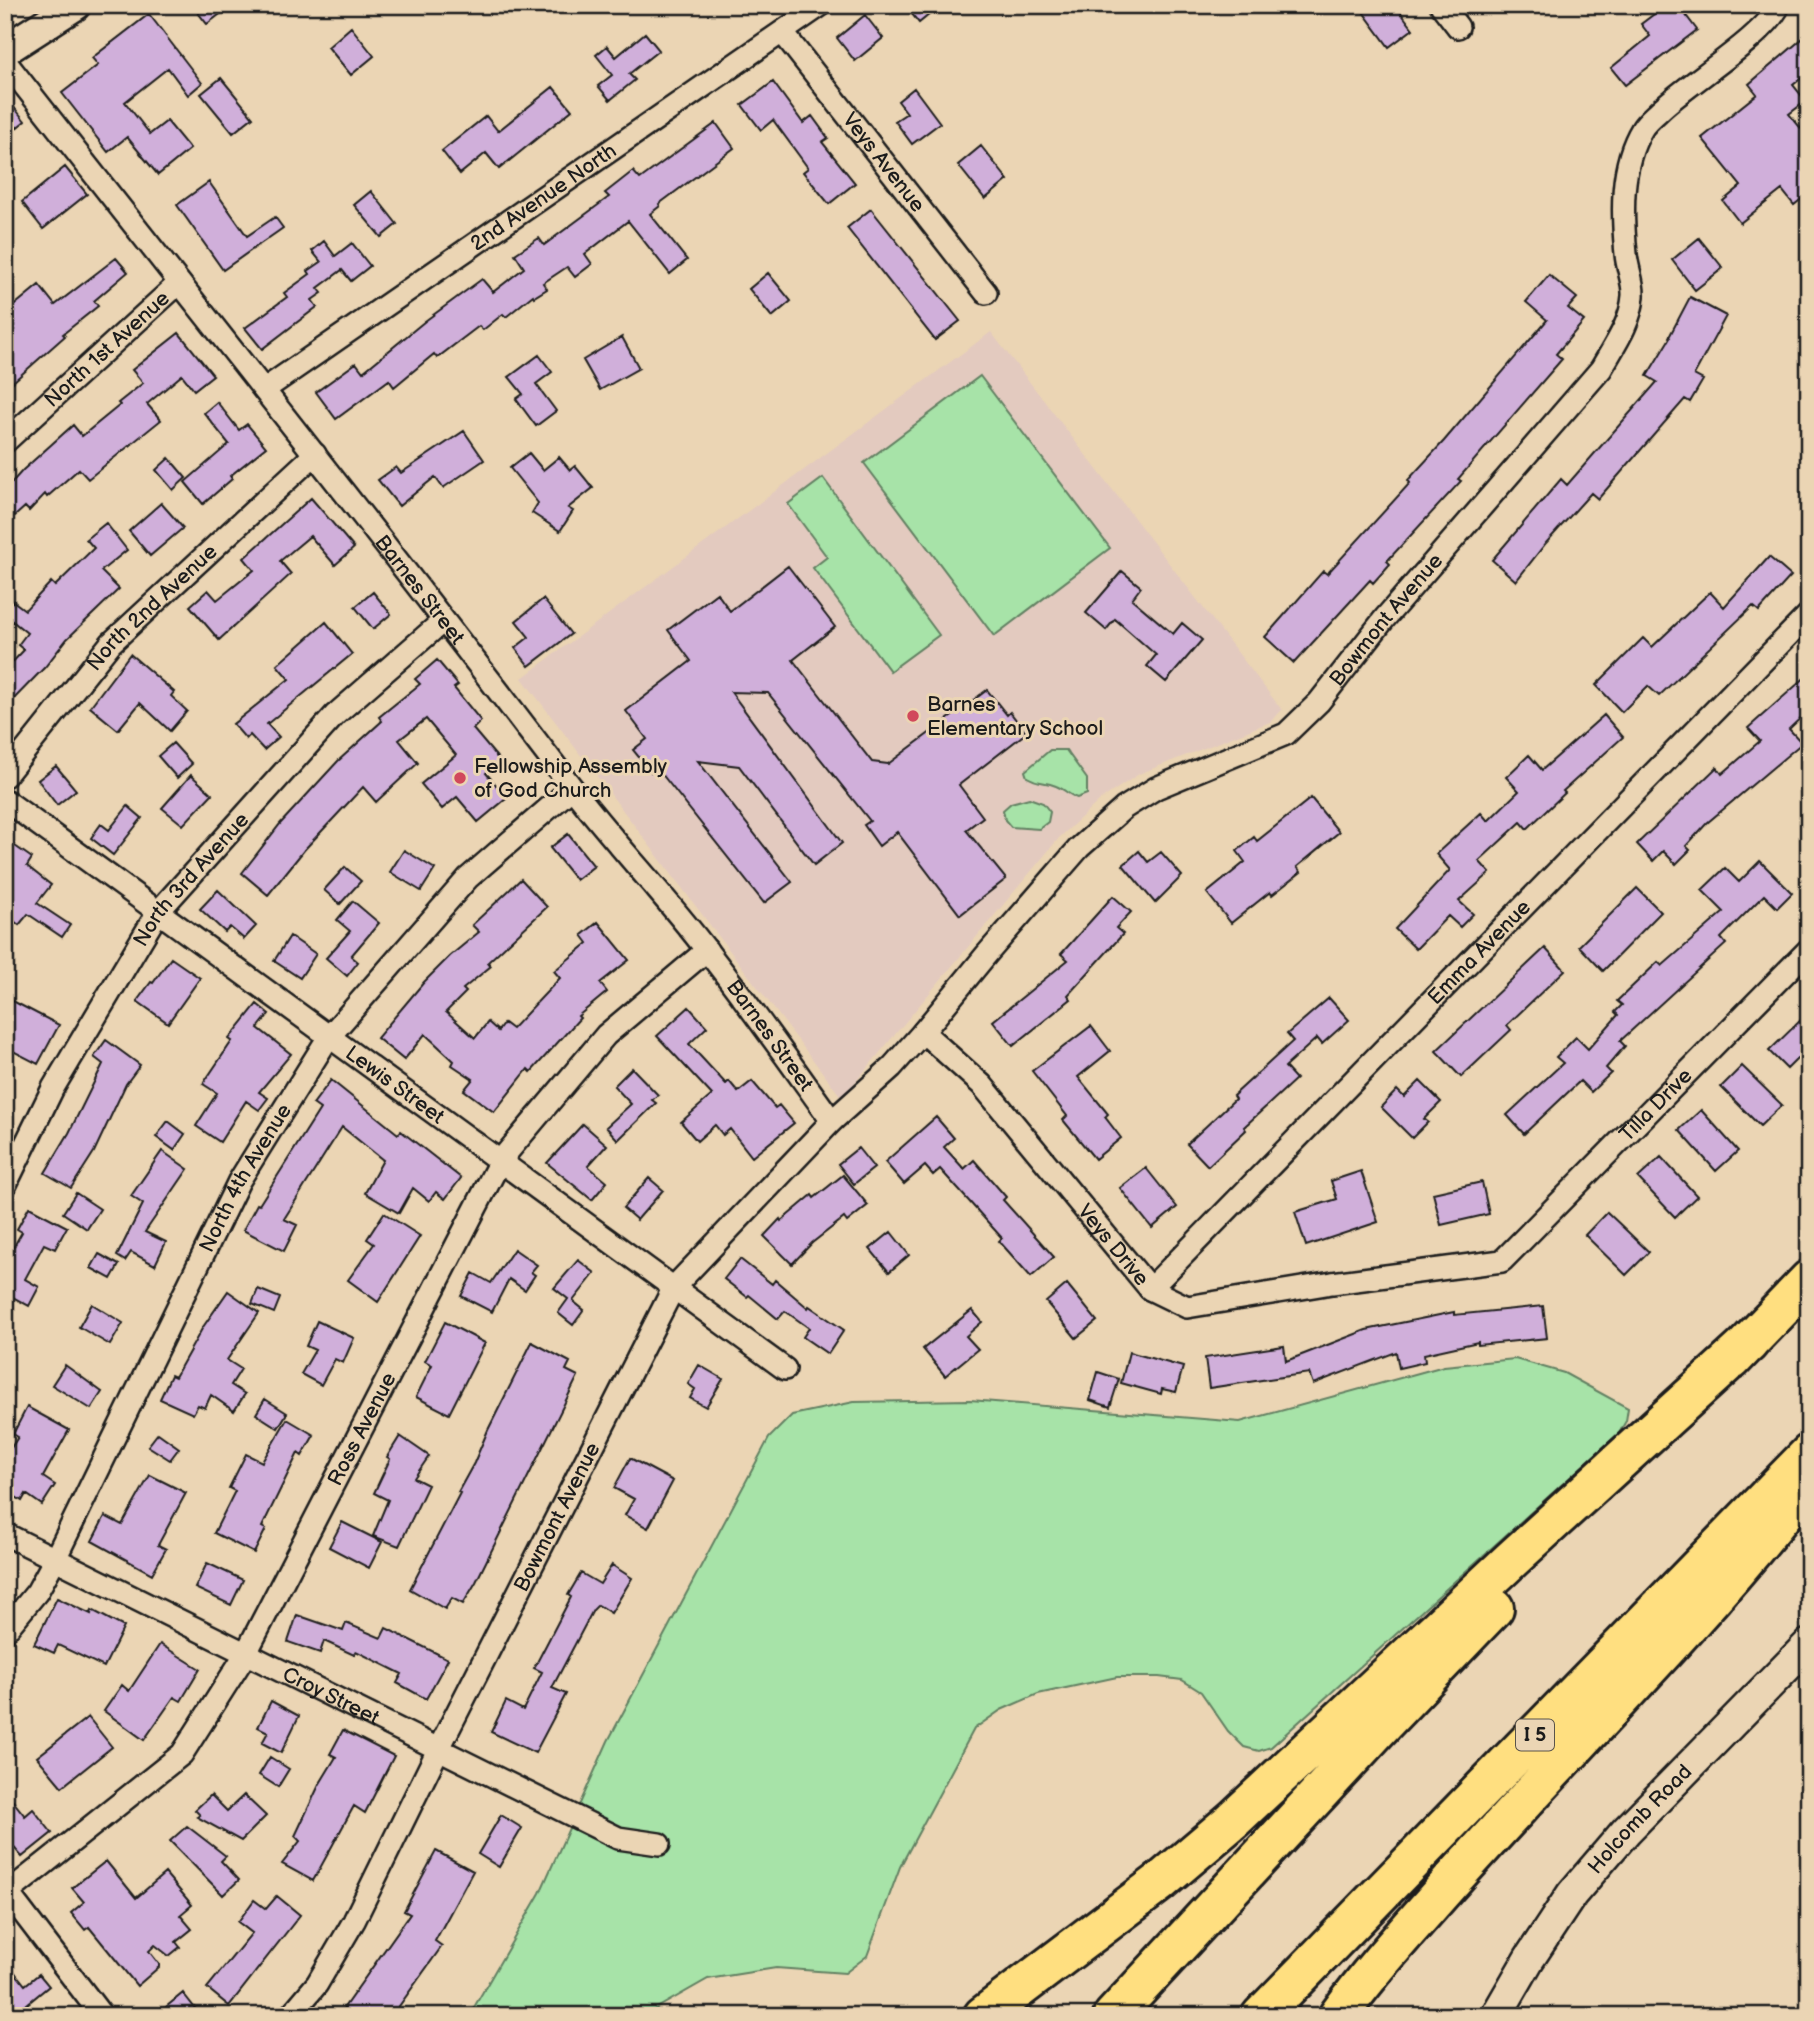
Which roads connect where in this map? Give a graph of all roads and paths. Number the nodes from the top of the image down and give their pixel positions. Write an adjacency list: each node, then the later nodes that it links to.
1 (75, 5): 7 (street)
2 (821, 5): 6 (street, 2nd Avenue North)
3 (1441, 5): 5 (street)
4 (1779, 5): 22 (street, Bowmont Avenue)
5 (1458, 27)
6 (783, 33): 10 (street, Veys Avenue); 11 (street, 2nd Avenue North)
7 (5, 50)
8 (5, 61): 9 (street, Barnes Street)
9 (179, 283): 11 (street, Barnes Street); 12 (street, North 1st Avenue)
10 (986, 292)
11 (265, 389): 13 (street, Barnes Street)
12 (5, 442)
13 (315, 454): 15 (street, Barnes Street); 16 (street, North 2nd Avenue)
14 (1809, 614): 30 (street, Emma Avenue)
15 (443, 621): 17 (street, Barnes Street); 19 (street, North 3rd Avenue)
16 (5, 776)
17 (572, 788): 21 (street, Barnes Street); 23 (street, North 4th Avenue)
18 (5, 800): 19 (street, Lewis Street)
19 (158, 912): 23 (street, Lewis Street); 26 (street, North 3rd Avenue)
20 (1809, 948): 27 (street, Tilla Drive)
21 (707, 950): 24 (street, Barnes Street); 25 (street, Ross Avenue)
22 (923, 1032): 24 (street, Bowmont Avenue); 30 (street, Veys Drive)
23 (328, 1038): 25 (street, Lewis Street); 36 (street, North 4th Avenue)
24 (832, 1121): 29 (street, Bowmont Avenue)
25 (500, 1161): 29 (street, Lewis Street); 39 (street, Ross Avenue)
26 (5, 1186)
27 (1502, 1261): 30 (street, Veys Drive)
28 (1809, 1280): 31 (highway)
29 (674, 1287): 32 (street, Lewis Street); 40 (street, Bowmont Avenue)
30 (1150, 1289)
31 (1749, 1343): 45 (highway); 46 (highway)
32 (785, 1369)
33 (1809, 1454): 47 (highway, I 5)
34 (1809, 1481): 48 (highway)
35 (5, 1534): 36 (street, Croy Street)
36 (55, 1559): 37 (street, North 4th Avenue); 39 (street, Croy Street)
37 (5, 1631)
38 (1809, 1644): 49 (street, Holcomb Road)
39 (245, 1655): 40 (street, Croy Street); 42 (street, Ross Avenue)
40 (439, 1748): 41 (street, Croy Street); 44 (street, Bowmont Avenue)
41 (659, 1844)
42 (6, 1893): 43 (street)
43 (103, 2016)
44 (290, 2016)
45 (983, 2016)
46 (1113, 2016)
47 (1261, 2016)
48 (1338, 2016)
49 (1496, 2016)

